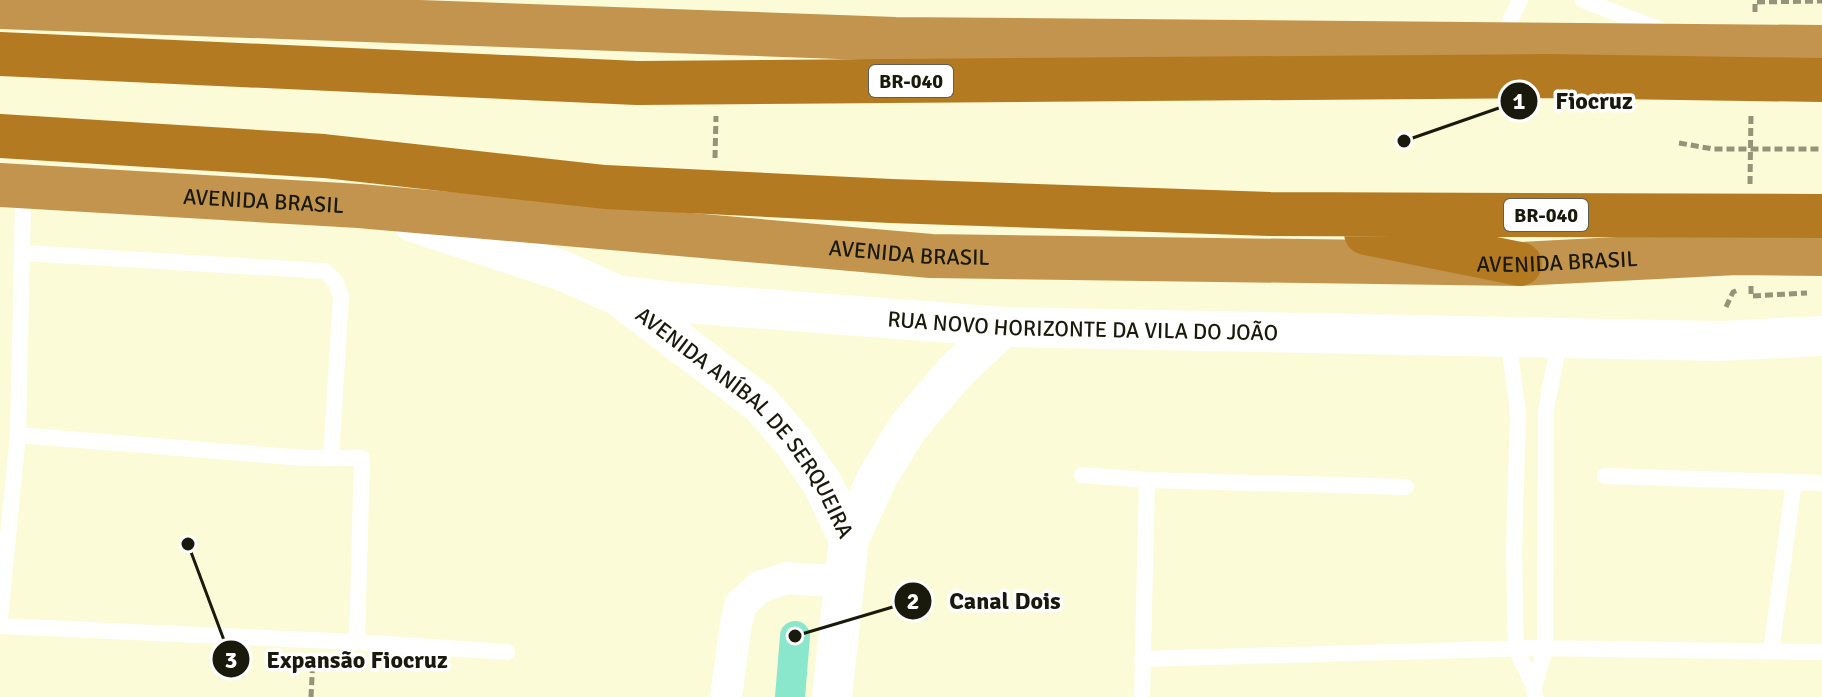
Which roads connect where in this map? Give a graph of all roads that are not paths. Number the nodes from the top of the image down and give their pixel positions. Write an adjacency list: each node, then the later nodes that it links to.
1 (1520, 0): 4 (lane)
2 (1583, 0): 5 (lane)
3 (0, 7): 4 (highway)
4 (1500, 43): 5 (highway)
5 (1699, 45): 6 (highway)
6 (1822, 47)
7 (0, 54): 8 (highway, BR-040)
8 (1822, 80)
9 (0, 136): 12 (highway, AVENIDA BRASIL / BR-040)
10 (18, 200): 11 (highway, AVENIDA BRASIL); 14 (lane)
11 (359, 206): 16 (highway, AVENIDA BRASIL); 17 (street, RUA NOVO HORIZONTE DA VILA DO JOÃO)
12 (1270, 214): 13 (highway, AVENIDA BRASIL / BR-040); 16 (highway)
13 (1822, 216)
14 (24, 253): 22 (lane); 23 (lane)
15 (1822, 254): 16 (highway, AVENIDA BRASIL)
16 (1520, 264)
17 (617, 295): 18 (street, RUA NOVO HORIZONTE DA VILA DO JOÃO); 30 (street, AVENIDA ANÍBAL DE SERQUEIRA)
18 (1003, 327): 19 (street, RUA NOVO HORIZONTE DA VILA DO JOÃO); 30 (street, AVENIDA ANÍBAL DE SERQUEIRA)
19 (1508, 336): 20 (street, RUA NOVO HORIZONTE DA VILA DO JOÃO); 35 (lane)
20 (1560, 336): 21 (street, RUA NOVO HORIZONTE DA VILA DO JOÃO); 36 (lane)
21 (1822, 336)
22 (18, 435): 23 (lane); 32 (lane)
23 (331, 458): 34 (lane)
24 (1082, 475): 26 (lane)
25 (1605, 476): 27 (lane)
26 (1147, 480): 29 (lane); 40 (lane)
27 (1794, 482): 28 (lane); 38 (lane)
28 (1822, 483)
29 (1406, 487)
30 (849, 539): 31 (street)
31 (846, 582): 42 (street); 43 (street)
32 (0, 619)
33 (0, 626): 34 (lane)
34 (357, 642): 37 (lane)
35 (1516, 649): 36 (lane); 40 (lane); 41 (lane)
36 (1545, 649): 38 (lane); 41 (lane)
37 (507, 652)
38 (1771, 652): 39 (lane)
39 (1822, 652)
40 (1142, 659): 44 (lane)
41 (1534, 692)
42 (726, 697)
43 (832, 697)
44 (1142, 697)

